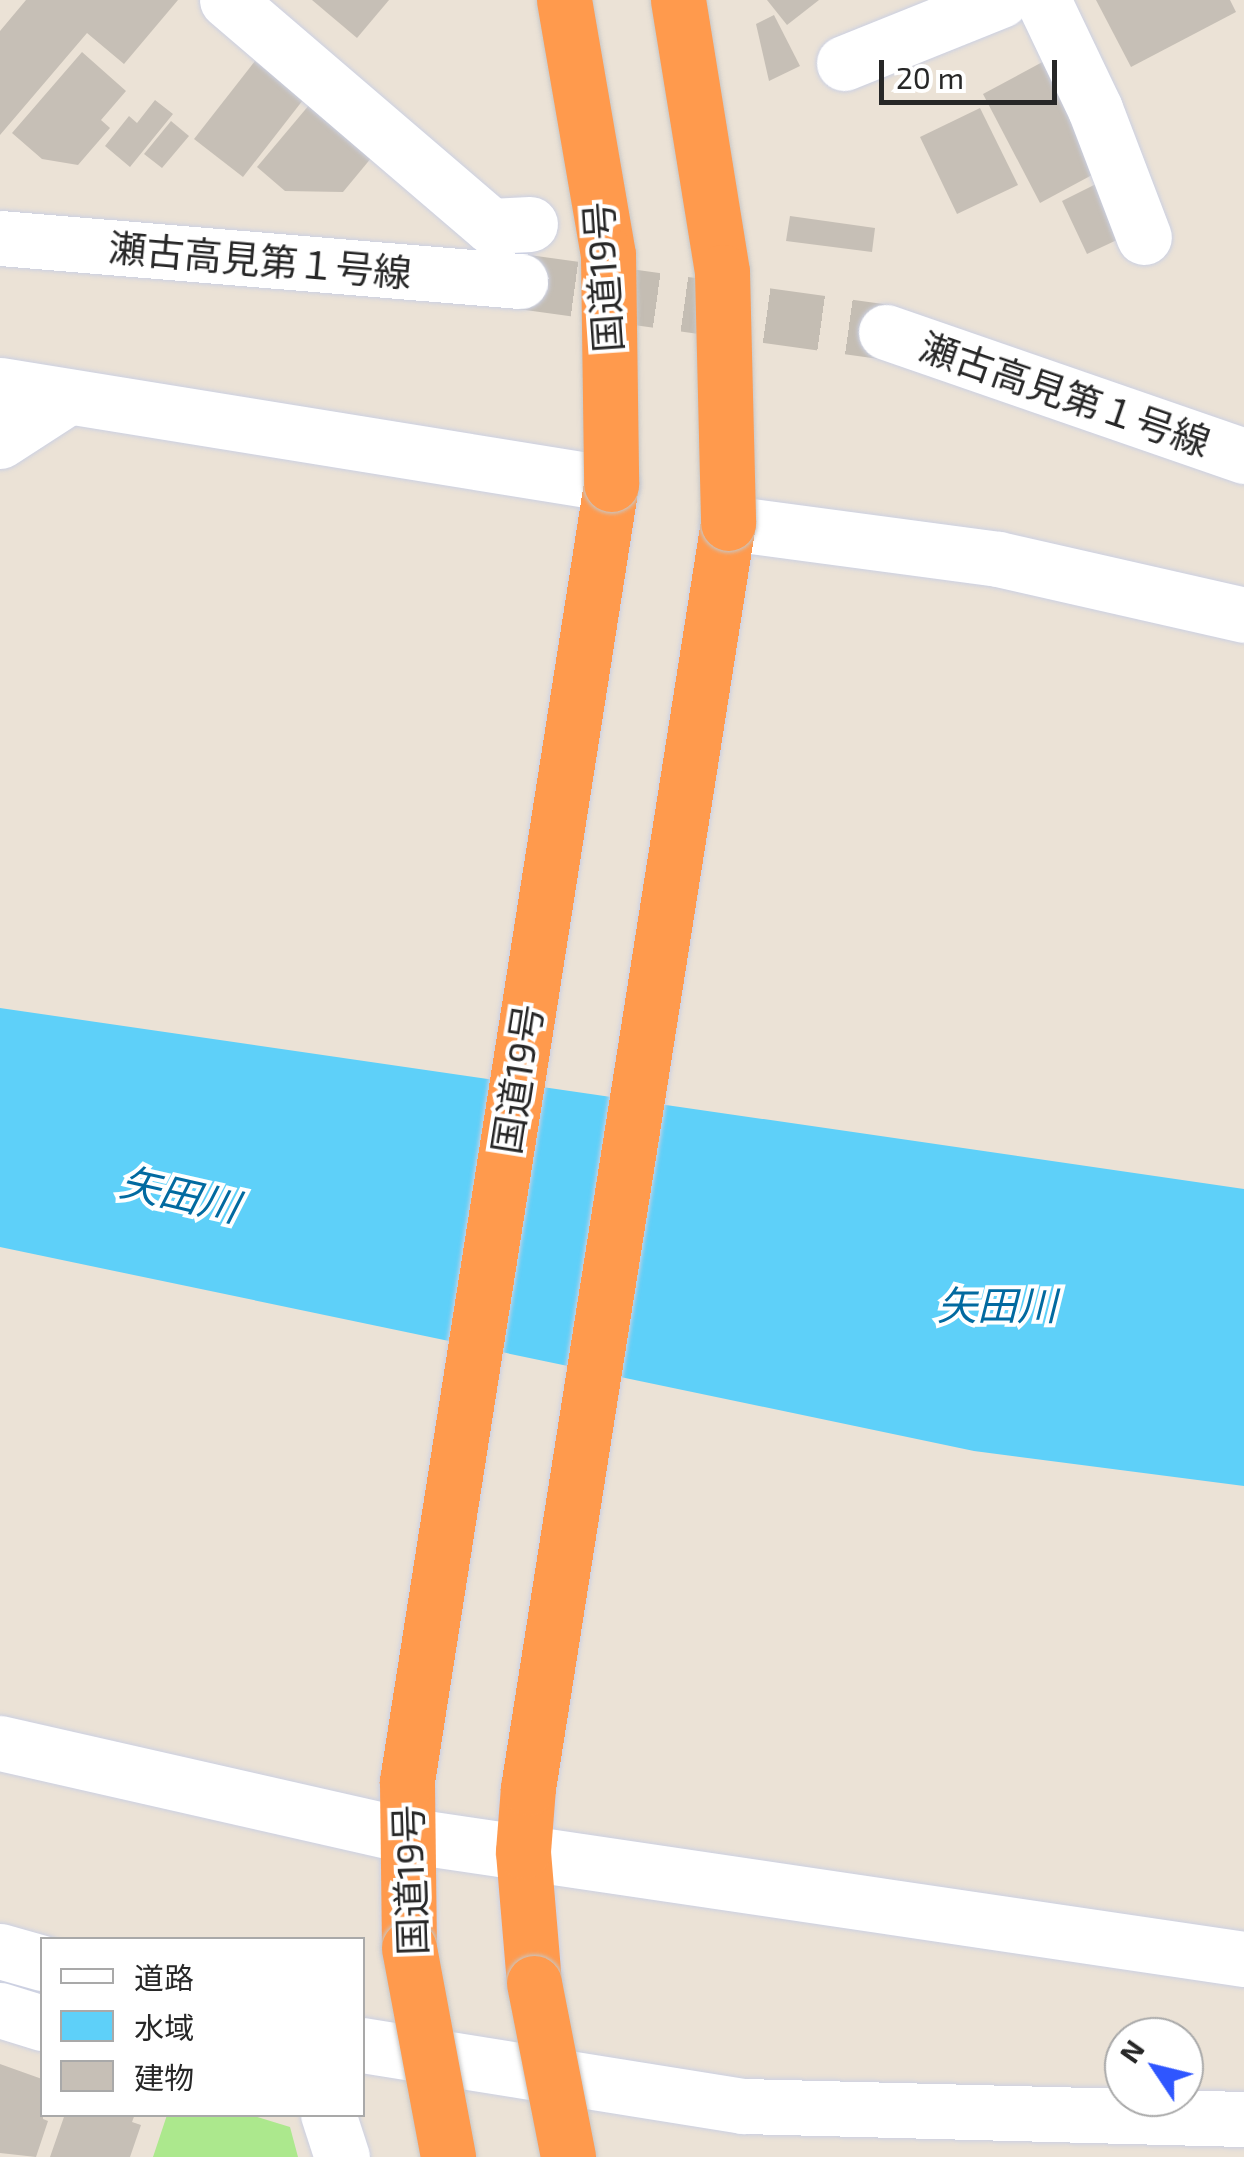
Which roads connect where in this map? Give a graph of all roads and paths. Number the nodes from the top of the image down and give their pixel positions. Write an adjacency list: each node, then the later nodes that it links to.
1 (226, 0): 7 (street)
2 (564, 0): 18 (highway, 国道19号, bridge)
3 (678, 0): 19 (highway, bridge)
4 (1000, 0): 6 (street)
5 (1042, 0): 8 (street)
6 (844, 63)
7 (530, 224)
8 (1144, 237)
9 (0, 238): 10 (street, 瀬古高見第１号線)
10 (520, 281)
11 (886, 332): 14 (street, 瀬古高見第１号線)
12 (0, 386): 13 (street)
13 (68, 396): 16 (street); 18 (street)
14 (1140, 419): 15 (street); 17 (street, 瀬古高見第１号線)
15 (1244, 429)
16 (0, 441)
17 (1244, 456)
18 (610, 484): 22 (highway, 国道19号)
19 (728, 523): 20 (street); 23 (highway)
20 (1244, 614)
21 (0, 1743): 22 (street)
22 (405, 1836): 23 (street); 33 (highway, 国道19号, bridge)
23 (523, 1851): 25 (street); 34 (highway, bridge)
24 (0, 1950): 26 (street)
25 (1244, 1959)
26 (40, 1962)
27 (0, 2010): 28 (street)
28 (40, 2022)
29 (365, 2045): 31 (street)
30 (329, 2117): 32 (street)
31 (1244, 2119)
32 (342, 2157)
33 (448, 2157)
34 (568, 2157)

